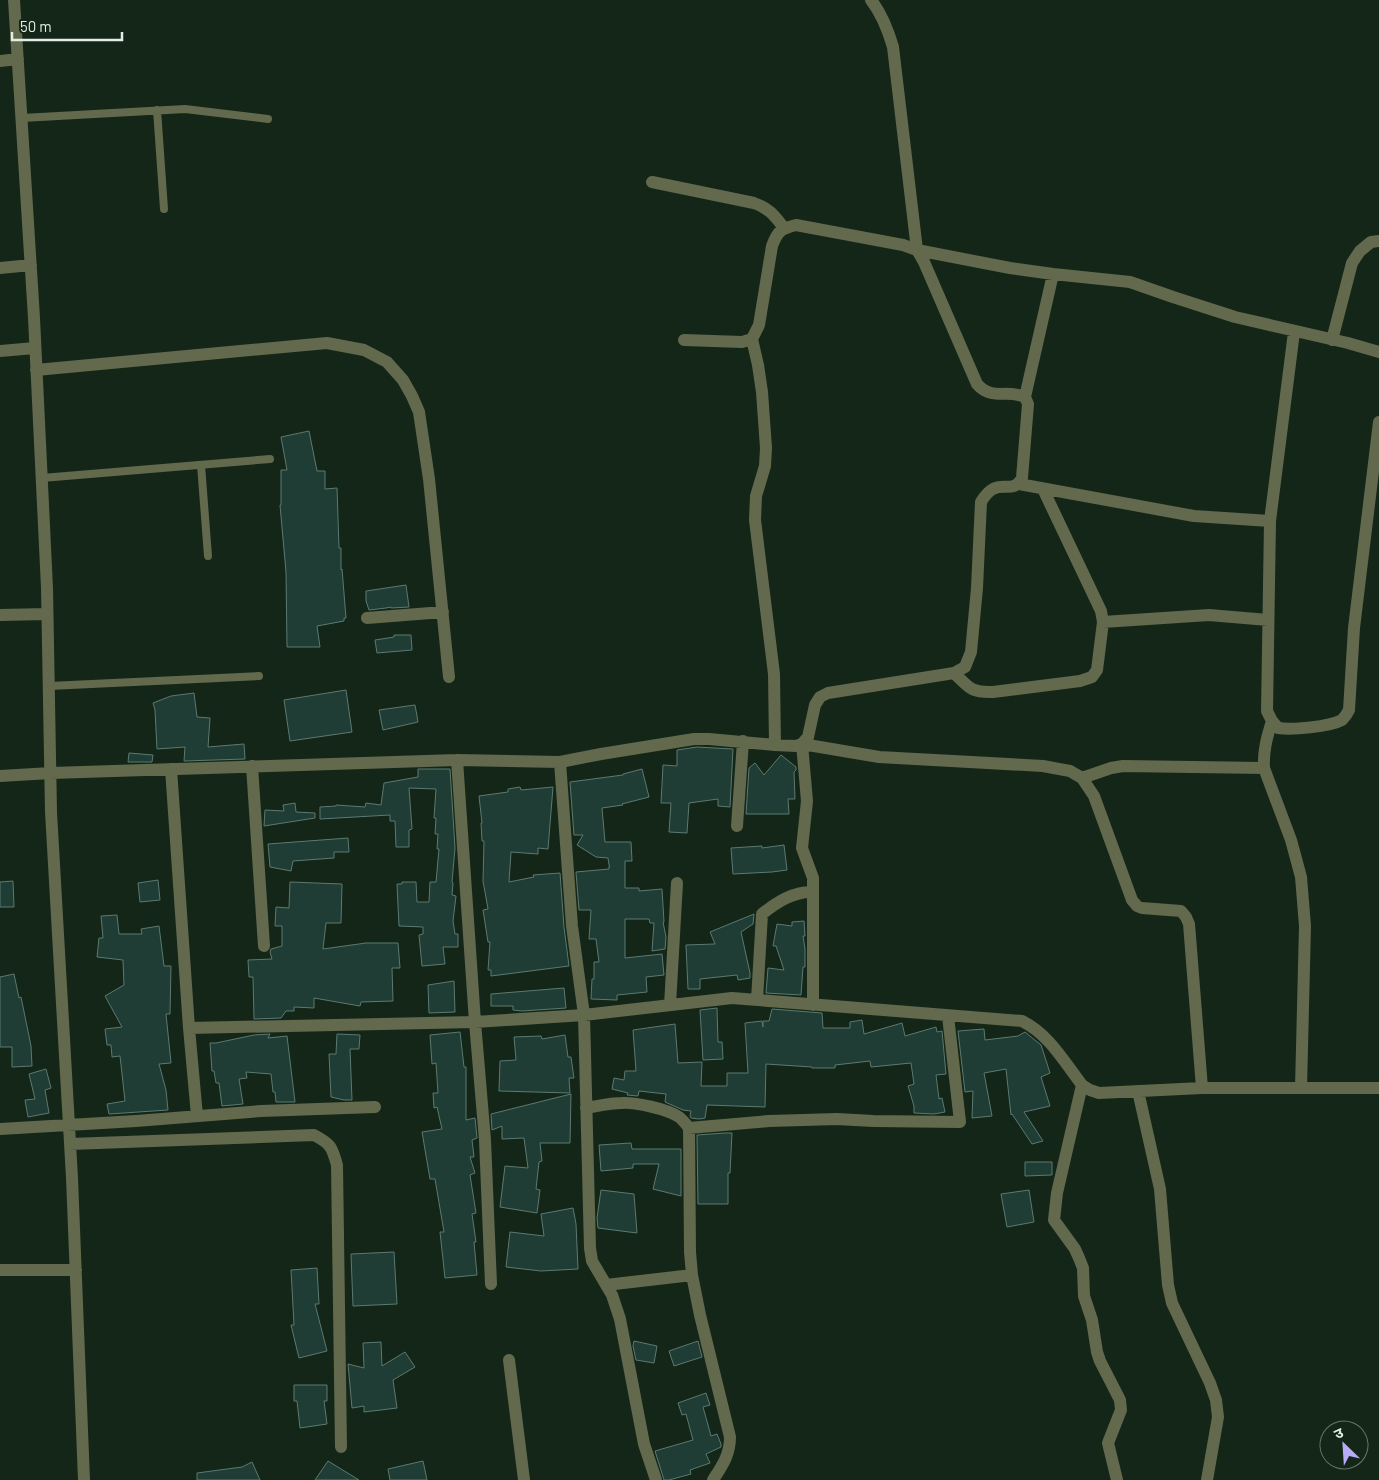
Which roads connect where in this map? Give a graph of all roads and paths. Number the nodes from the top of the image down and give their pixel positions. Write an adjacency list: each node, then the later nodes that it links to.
1 (14, 0): 3 (street)
2 (871, 0): 12 (street)
3 (18, 60): 4 (street); 6 (street)
4 (0, 61)
5 (157, 110): 6 (lane); 7 (lane); 9 (lane)
6 (22, 118): 13 (street)
7 (268, 119)
8 (652, 182): 10 (street)
9 (164, 209)
10 (784, 228): 12 (street); 17 (street)
11 (1379, 241): 19 (street)
12 (917, 250): 15 (street); 24 (street)
13 (31, 265): 14 (street); 20 (street)
14 (0, 268)
15 (1053, 274): 16 (street); 24 (street)
16 (1294, 332): 19 (street); 31 (street)
17 (752, 339): 18 (street); 46 (street)
18 (684, 340)
19 (1332, 340): 22 (street)
20 (36, 348): 21 (street); 23 (street)
21 (0, 351)
22 (1379, 352)
23 (36, 370): 28 (street); 33 (street)
24 (1025, 397): 29 (street)
25 (1379, 422): 43 (street)
26 (270, 459): 27 (lane)
27 (201, 465): 28 (lane); 32 (lane)
28 (42, 478): 35 (street)
29 (1019, 484): 30 (street); 39 (street)
30 (1043, 489): 31 (street); 38 (street)
31 (1270, 521): 37 (street)
32 (208, 556)
33 (443, 612): 36 (street); 41 (street)
34 (0, 614): 35 (street)
35 (48, 614): 42 (street)
36 (367, 618)
37 (1268, 620): 38 (street); 43 (street)
38 (1103, 622): 39 (street)
39 (954, 673): 45 (street)
40 (259, 676): 42 (lane)
41 (449, 678)
42 (49, 686): 52 (street)
43 (1272, 722): 50 (street)
44 (743, 741): 46 (street); 48 (street); 55 (street)
45 (802, 744): 46 (street); 54 (street); 57 (street)
46 (775, 745)
47 (457, 760): 48 (street); 49 (street); 64 (street)
48 (560, 762): 62 (street)
49 (252, 766): 51 (street); 58 (street)
50 (1264, 768): 54 (street); 68 (street)
51 (172, 769): 52 (street); 65 (street)
52 (51, 773): 53 (street); 74 (street)
53 (0, 776)
54 (1082, 778): 67 (street)
55 (737, 826)
56 (677, 883): 61 (street)
57 (813, 892): 59 (street); 60 (street)
58 (264, 946)
59 (757, 1000): 60 (street); 61 (street)
60 (813, 1004): 63 (street)
61 (670, 1005): 62 (street)
62 (584, 1015): 64 (street); 72 (street)
63 (948, 1016): 66 (street); 75 (street)
64 (475, 1022): 65 (street); 81 (street)
65 (189, 1028): 73 (street)
66 (1082, 1086): 70 (street); 89 (street)
67 (1202, 1088): 68 (street); 70 (street)
68 (1300, 1088): 69 (street)
69 (1379, 1088)
70 (1138, 1091): 90 (street)
71 (375, 1107): 73 (street)
72 (586, 1108): 75 (street); 82 (street)
73 (197, 1116): 74 (street)
74 (69, 1125): 76 (street); 77 (street)
75 (689, 1128): 80 (street)
76 (0, 1129)
77 (70, 1144): 79 (street); 84 (street)
78 (0, 1270): 79 (street)
79 (76, 1270): 85 (street)
80 (692, 1275): 82 (street); 88 (street)
81 (491, 1284)
82 (606, 1285): 87 (street)
83 (509, 1360): 86 (street)
84 (341, 1447)
85 (84, 1480)
86 (524, 1480)
87 (656, 1480)
88 (713, 1480)
89 (1117, 1480)
90 (1207, 1480)

